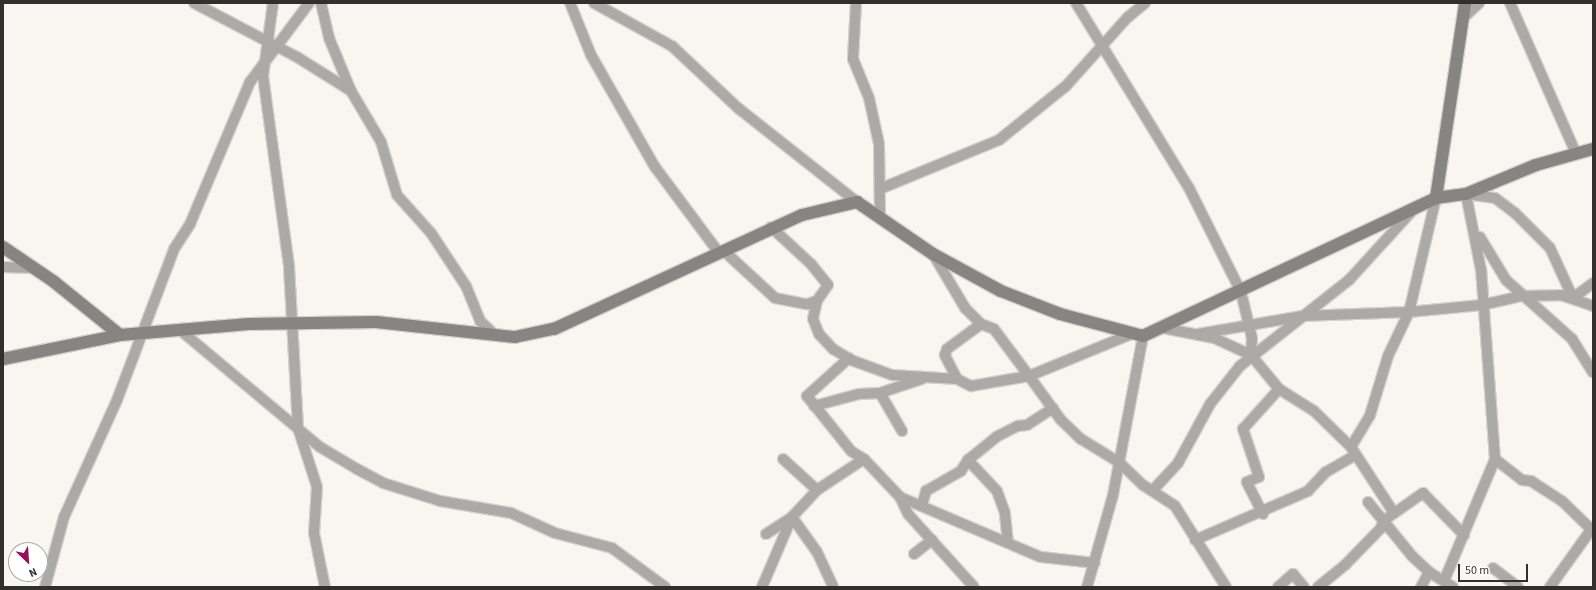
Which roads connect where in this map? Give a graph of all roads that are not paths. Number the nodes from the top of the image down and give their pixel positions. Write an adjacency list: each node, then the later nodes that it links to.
1 (194, 3): 15 (street)
2 (274, 3): 15 (street)
3 (309, 3): 15 (street)
4 (321, 3): 17 (street)
5 (570, 3): 29 (street)
6 (594, 3): 23 (street)
7 (856, 3): 20 (street)
8 (1076, 3): 14 (street)
9 (1145, 3): 14 (street)
10 (1465, 3): 13 (street)
11 (1479, 3): 13 (street)
12 (1510, 3): 19 (street)
13 (1463, 18): 22 (street)
14 (1102, 44): 20 (street); 34 (street)
15 (274, 46): 16 (street); 17 (street)
16 (266, 63): 42 (street); 47 (street)
17 (351, 91): 51 (street)
18 (1593, 148): 19 (street)
19 (1576, 153): 21 (street)
20 (882, 188): 25 (street)
21 (1466, 194): 22 (street); 26 (street); 36 (street)
22 (1436, 198): 24 (street); 40 (street)
23 (857, 202): 25 (street); 27 (street)
24 (1414, 209): 34 (street); 41 (street)
25 (880, 216): 30 (street)
26 (1475, 224): 35 (street); 38 (street)
27 (771, 227): 29 (street); 37 (street)
28 (3, 247): 32 (street)
29 (722, 252): 37 (street); 51 (street)
30 (933, 254): 43 (street); 48 (street)
31 (3, 267): 32 (street)
32 (33, 268): 50 (street)
33 (1593, 283): 36 (street)
34 (1241, 292): 44 (street); 45 (street)
35 (1522, 296): 36 (street); 38 (street); 55 (street)
36 (1573, 298): 39 (street)
37 (817, 301): 53 (street)
38 (1482, 305): 40 (street); 68 (street)
39 (1593, 306)
40 (1409, 312): 41 (street); 65 (street)
41 (1302, 316): 44 (street); 52 (street)
42 (292, 323): 46 (street); 51 (street); 63 (street)
43 (981, 324): 57 (street); 58 (street)
44 (1250, 325): 49 (street); 52 (street)
45 (1163, 328): 48 (street); 49 (street)
46 (180, 330): 47 (street); 63 (street)
47 (141, 333): 50 (street); 92 (street)
48 (1139, 334): 57 (street); 70 (street)
49 (1198, 334): 52 (street)
50 (120, 335): 54 (street)
51 (495, 335)
52 (1251, 355): 59 (street); 72 (street)
53 (849, 358): 56 (street); 61 (street)
54 (3, 359)
55 (1593, 372)
56 (931, 376): 58 (street); 60 (street)
57 (1030, 376): 58 (street); 62 (street)
58 (957, 379)
59 (1279, 389): 65 (street); 77 (street)
60 (880, 393): 61 (street); 64 (street)
61 (814, 406): 67 (street)
62 (1053, 408): 69 (street); 70 (street)
63 (298, 428): 91 (street); 93 (street)
64 (902, 431)
65 (1353, 451): 76 (street); 77 (street)
66 (783, 459): 71 (street)
67 (864, 459): 71 (street); 73 (street)
68 (1494, 459): 80 (street); 82 (street)
69 (968, 460): 75 (street); 85 (street)
70 (1120, 463): 72 (street); 87 (street)
71 (817, 490): 78 (street)
72 (1153, 490): 84 (street)
73 (900, 497): 75 (street); 83 (street)
74 (1368, 502): 79 (street)
75 (922, 505): 85 (street)
76 (1394, 513): 79 (street); 82 (street)
77 (1263, 514): 84 (street)
78 (792, 517): 81 (street); 94 (street); 95 (street)
79 (1383, 521): 89 (street); 101 (street)
80 (1592, 528): 105 (street)
81 (766, 534)
82 (1464, 535): 90 (street)
83 (932, 540): 86 (street); 96 (street)
84 (1195, 540): 98 (street)
85 (1008, 543): 87 (street)
86 (914, 554)
87 (1095, 563): 97 (street)
88 (1493, 568): 104 (street)
89 (1429, 572): 90 (street); 102 (street)
90 (1444, 581): 103 (street)
91 (662, 586)
92 (44, 587)
93 (325, 587)
94 (762, 587)
95 (833, 587)
96 (974, 587)
97 (1087, 587)
98 (1226, 587)
99 (1278, 587): 100 (street)
100 (1304, 587)
101 (1318, 587)
102 (1421, 587)
103 (1454, 587)
104 (1518, 587)
105 (1550, 587)

